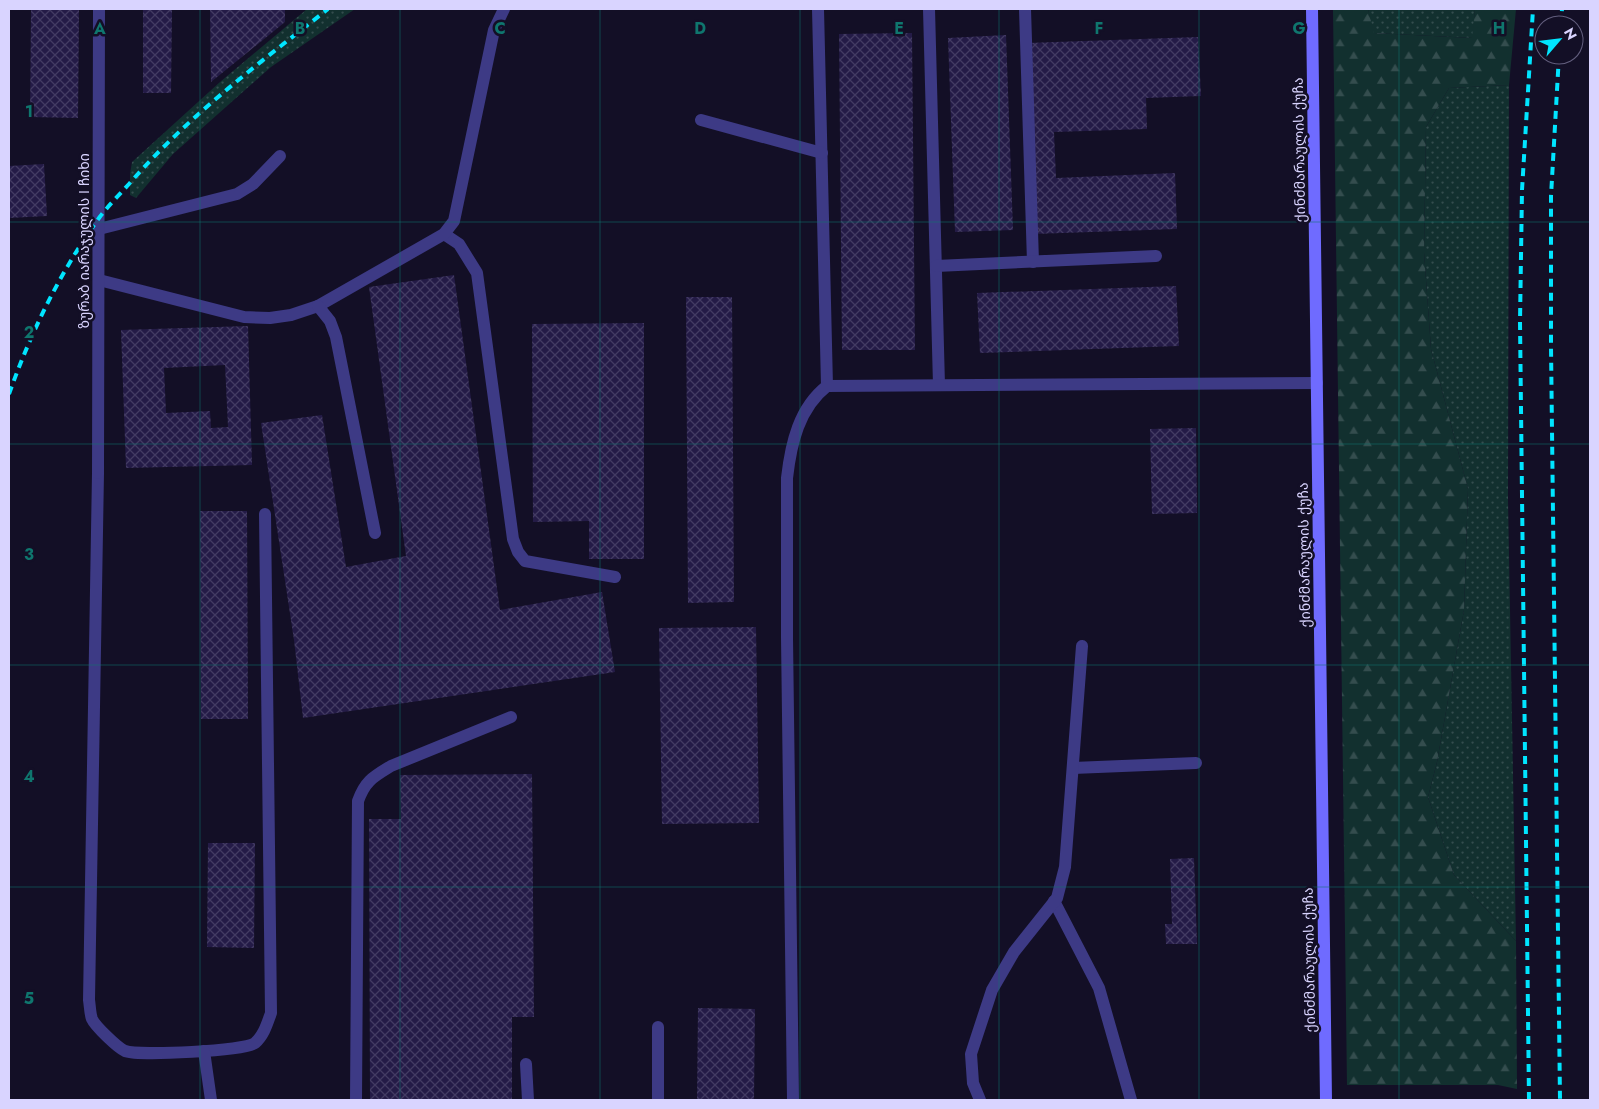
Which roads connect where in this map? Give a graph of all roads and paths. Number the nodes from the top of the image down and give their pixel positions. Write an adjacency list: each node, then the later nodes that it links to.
1 (99, 9): 10 (street, ზურაბ იარაჯულის I ჩიხი)
2 (504, 9): 11 (street)
3 (818, 9): 8 (street)
4 (929, 9): 14 (street)
5 (1025, 9): 13 (street)
6 (1312, 9): 17 (main road, ქინძმარაულის ქუჩა)
7 (701, 120): 8 (street)
8 (822, 153): 19 (street)
9 (280, 156): 10 (street)
10 (99, 229): 15 (street, ზურაბ იარაჯულის I ჩიხი)
11 (444, 234): 16 (street); 22 (street)
12 (1156, 256): 13 (street)
13 (1033, 262): 14 (street)
14 (936, 266): 18 (street)
15 (99, 280): 16 (street); 29 (street, ზურაბ იარაჯულის I ჩიხი)
16 (318, 306): 21 (street)
17 (1317, 382): 18 (street); 38 (main road, ქინძმარაულის ქუჩა)
18 (939, 385): 19 (street)
19 (827, 386): 35 (street)
20 (265, 514): 29 (street, ზურაბ იარაჯულის I ჩიხი)
21 (375, 533)
22 (615, 577)
23 (1082, 646): 26 (street)
24 (511, 717): 32 (street)
25 (1196, 763): 26 (street)
26 (1073, 768): 27 (street)
27 (1054, 901): 36 (street); 37 (street)
28 (658, 1027): 34 (street)
29 (204, 1051): 31 (street)
30 (526, 1064): 33 (street)
31 (211, 1100)
32 (356, 1100)
33 (528, 1100)
34 (658, 1100)
35 (793, 1100)
36 (980, 1100)
37 (1131, 1100)
38 (1326, 1100)

